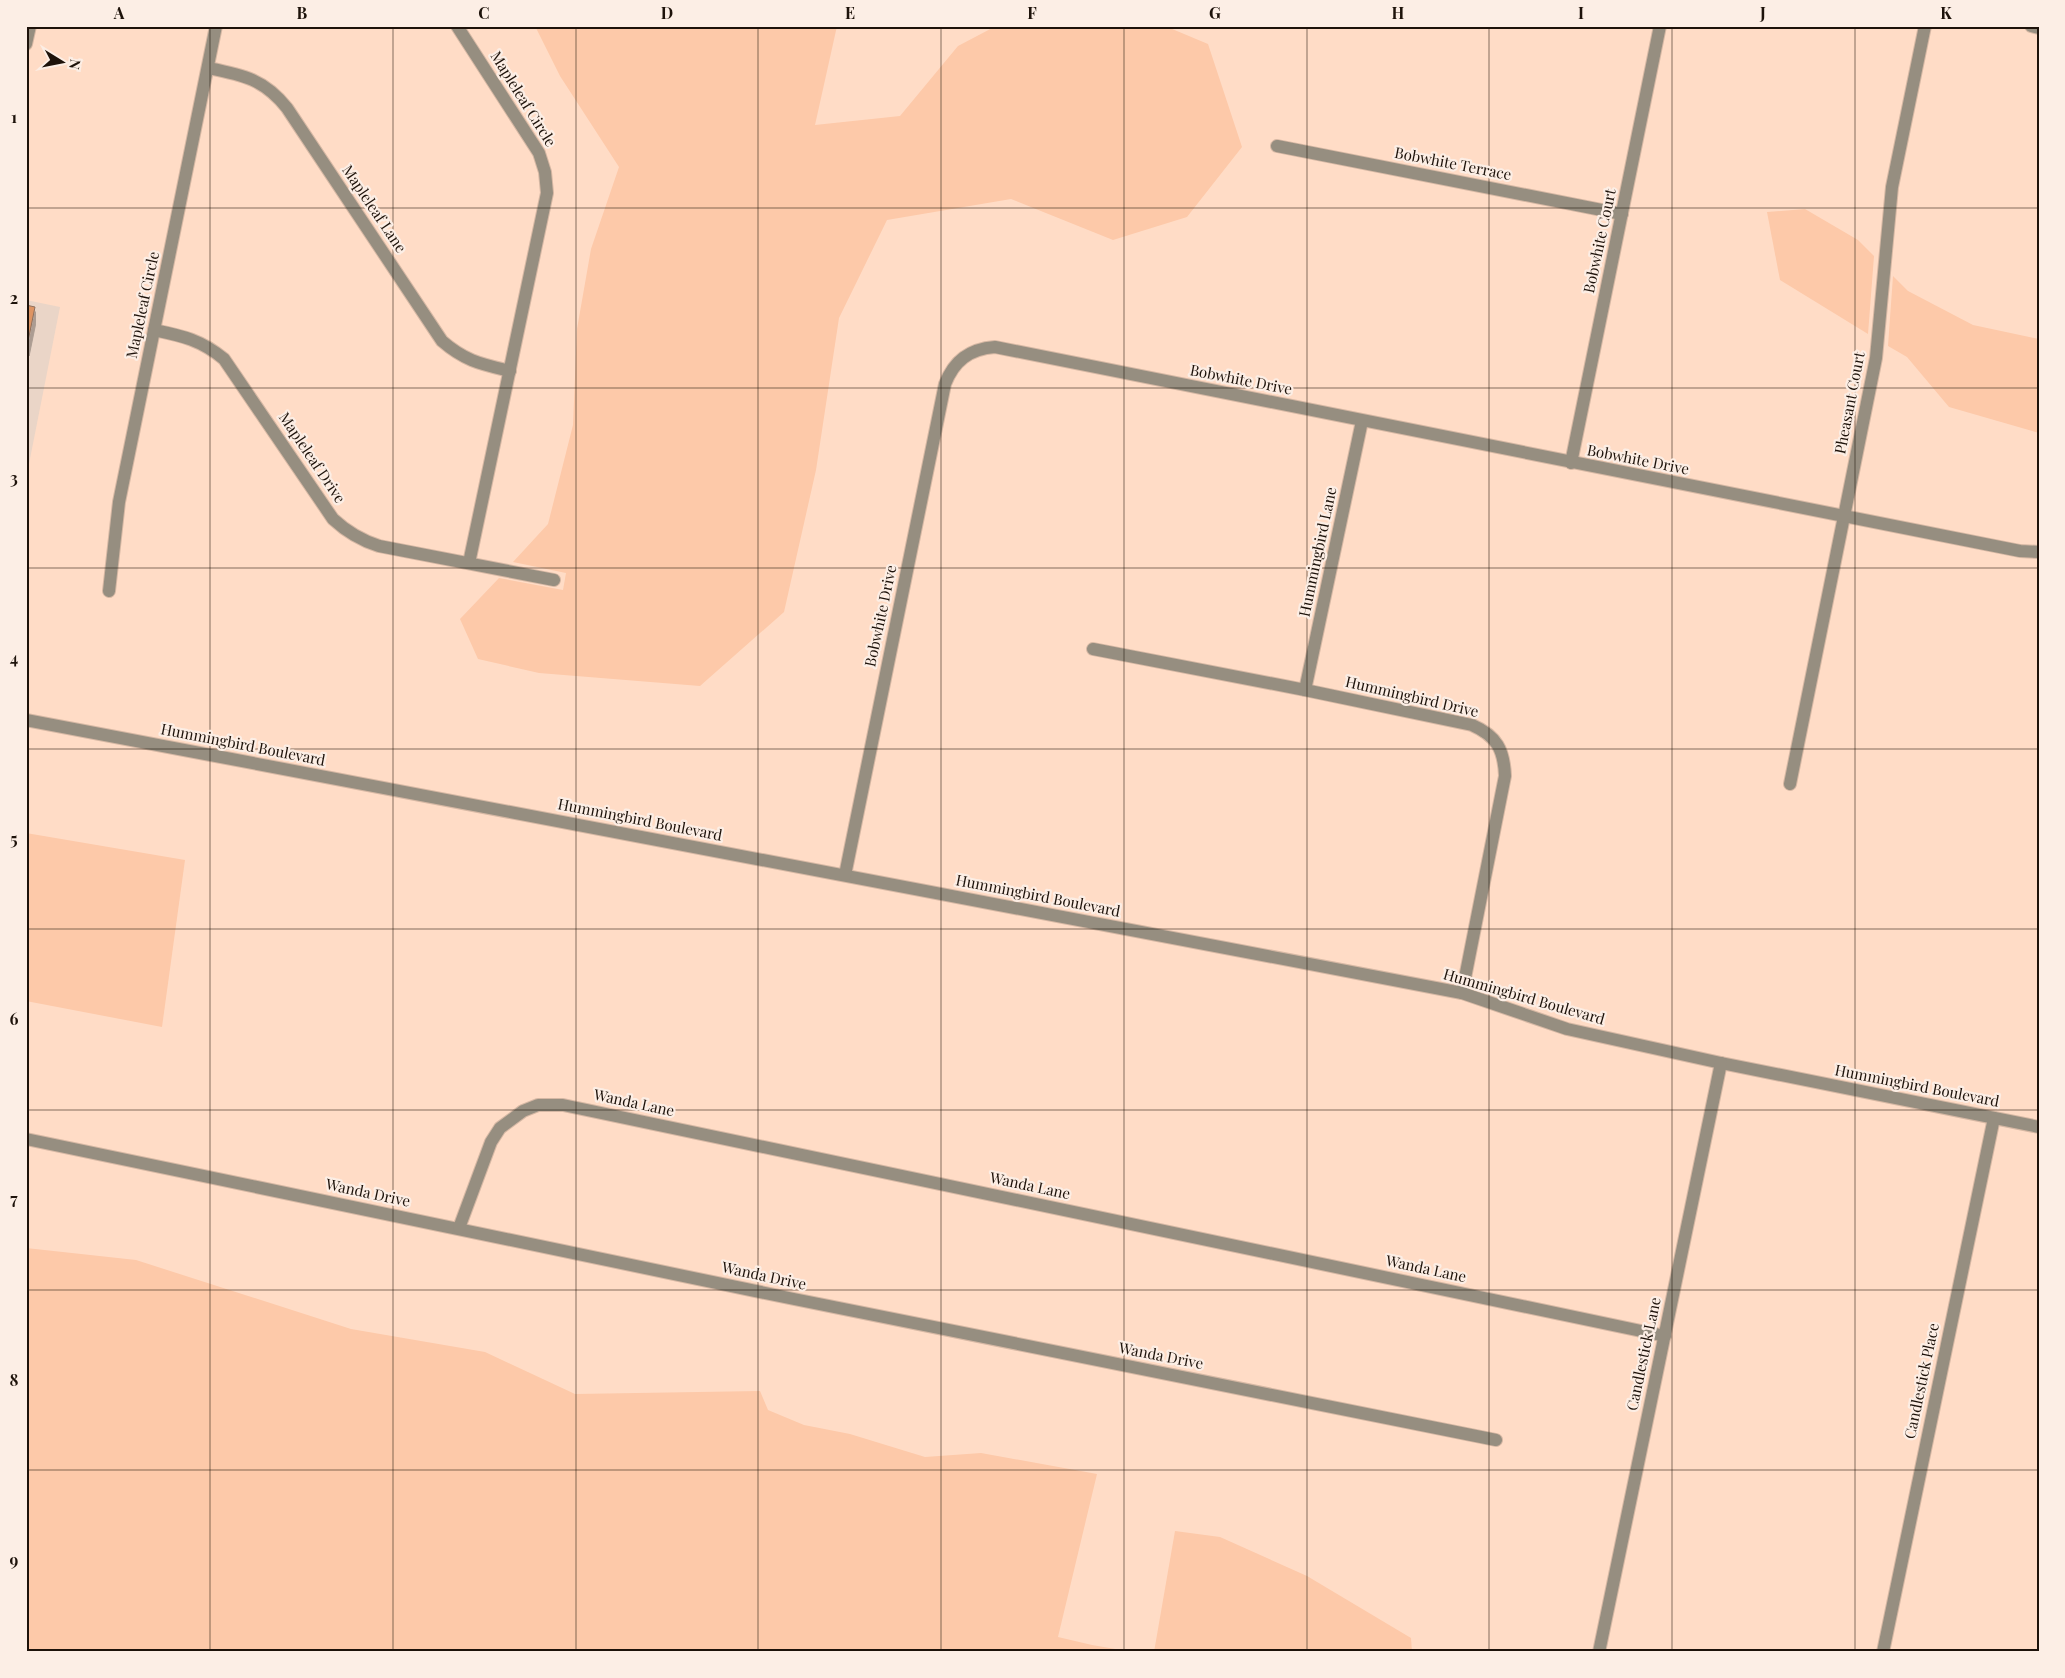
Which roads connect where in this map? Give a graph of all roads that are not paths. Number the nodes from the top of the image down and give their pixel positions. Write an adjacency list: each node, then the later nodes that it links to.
1 (30, 26): 8 (street)
2 (216, 26): 9 (street, Mapleleaf Circle)
3 (457, 26): 13 (street, Mapleleaf Circle)
4 (1660, 26): 11 (street, Bobwhite Court)
5 (1924, 26): 16 (street, Pheasant Court)
6 (2031, 26): 7 (street)
7 (2039, 28)
8 (26, 44)
9 (208, 68): 12 (street, Mapleleaf Circle); 13 (street, Mapleleaf Lane)
10 (1278, 146): 11 (street, Bobwhite Terrace)
11 (1622, 214): 15 (street, Bobwhite Court)
12 (154, 330): 18 (street, Mapleleaf Drive); 20 (street, Mapleleaf Circle)
13 (510, 371): 18 (street)
14 (1362, 421): 15 (street, Bobwhite Drive); 22 (street, Hummingbird Lane); 25 (street, Bobwhite Drive)
15 (1571, 463): 16 (street, Bobwhite Drive)
16 (1844, 517): 17 (street, Bobwhite Drive); 24 (street, Pheasant Court)
17 (2039, 552)
18 (470, 563): 19 (street, Mapleleaf Drive)
19 (554, 580)
20 (109, 590)
21 (1093, 649): 22 (street, Hummingbird Drive)
22 (1305, 690): 26 (street, Hummingbird Drive)
23 (26, 720): 25 (street, Hummingbird Boulevard)
24 (1790, 784)
25 (845, 875): 26 (street, Hummingbird Boulevard)
26 (1462, 993): 27 (street, Hummingbird Boulevard)
27 (1721, 1063): 28 (street, Hummingbird Boulevard); 32 (street, Candlestick Lane)
28 (1994, 1118): 29 (street, Hummingbird Boulevard); 35 (street, Candlestick Place)
29 (2039, 1127)
30 (26, 1139): 31 (street, Wanda Drive)
31 (459, 1228): 32 (street, Wanda Lane); 33 (street, Wanda Drive)
32 (1665, 1336): 34 (street, Candlestick Lane)
33 (1496, 1440)
34 (1599, 1652)
35 (1883, 1652)

